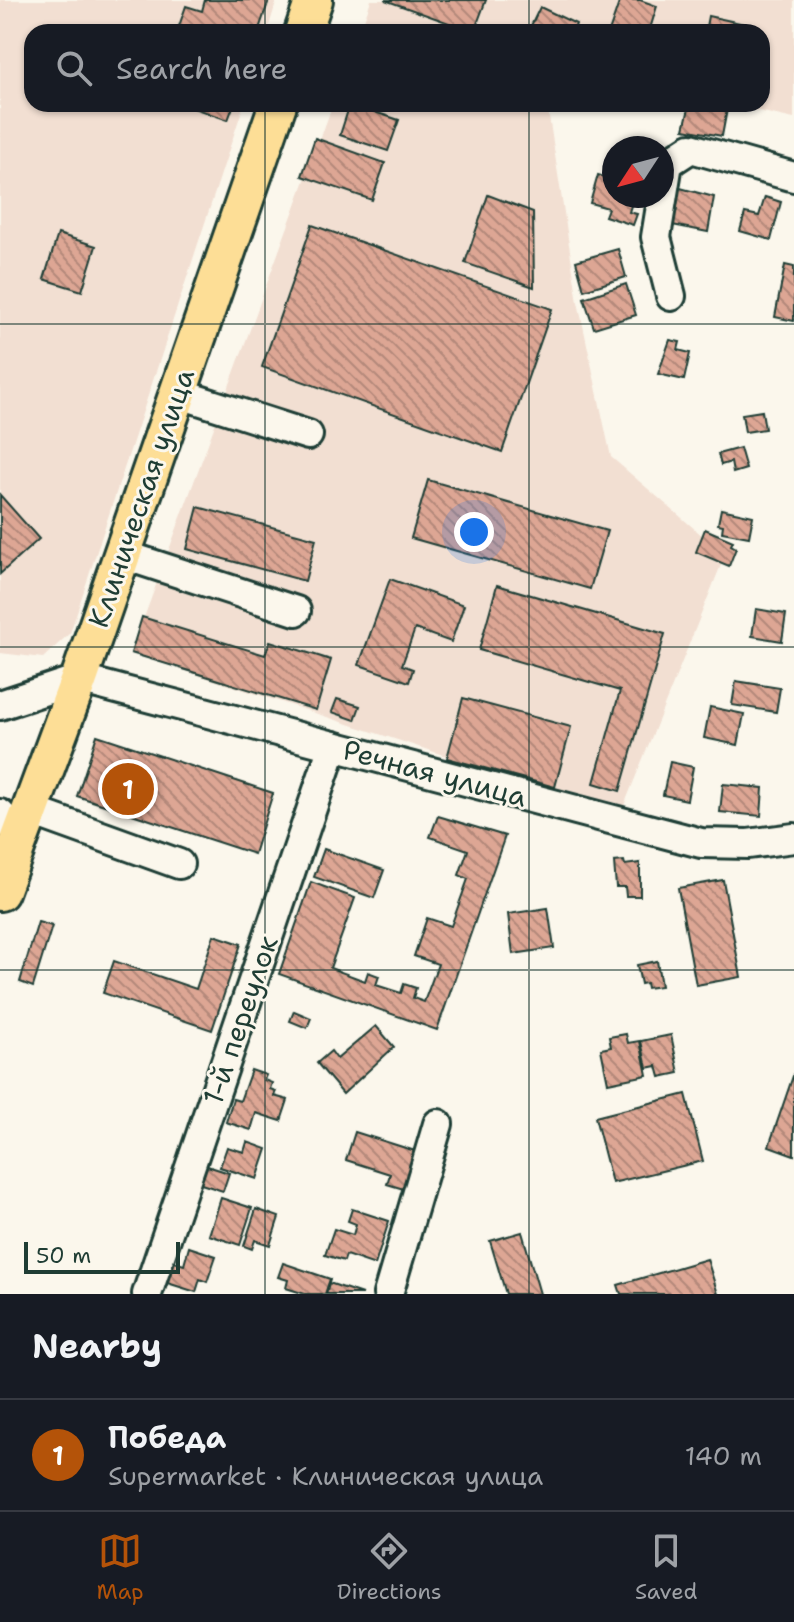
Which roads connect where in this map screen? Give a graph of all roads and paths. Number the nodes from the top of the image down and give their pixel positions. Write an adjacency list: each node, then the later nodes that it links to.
1 (314, 0): 2 (main road)
2 (306, 24)
3 (275, 112): 6 (main road, Клиническая улица)
4 (794, 177): 5 (street)
5 (671, 296)
6 (177, 393): 7 (street); 8 (main road, Клиническая улица)
7 (308, 435)
8 (121, 554): 9 (street); 10 (main road, Клиническая улица)
9 (296, 611)
10 (79, 679): 11 (street); 12 (street, Речная улица); 13 (main road, Клиническая улица)
11 (0, 705)
12 (333, 746): 14 (street, Речная улица); 18 (street, 1-й переулок)
13 (16, 819): 15 (street); 16 (main road, Клиническая улица)
14 (794, 838)
15 (179, 864)
16 (0, 892)
17 (438, 1124): 19 (street)
18 (147, 1294)
19 (388, 1294)

